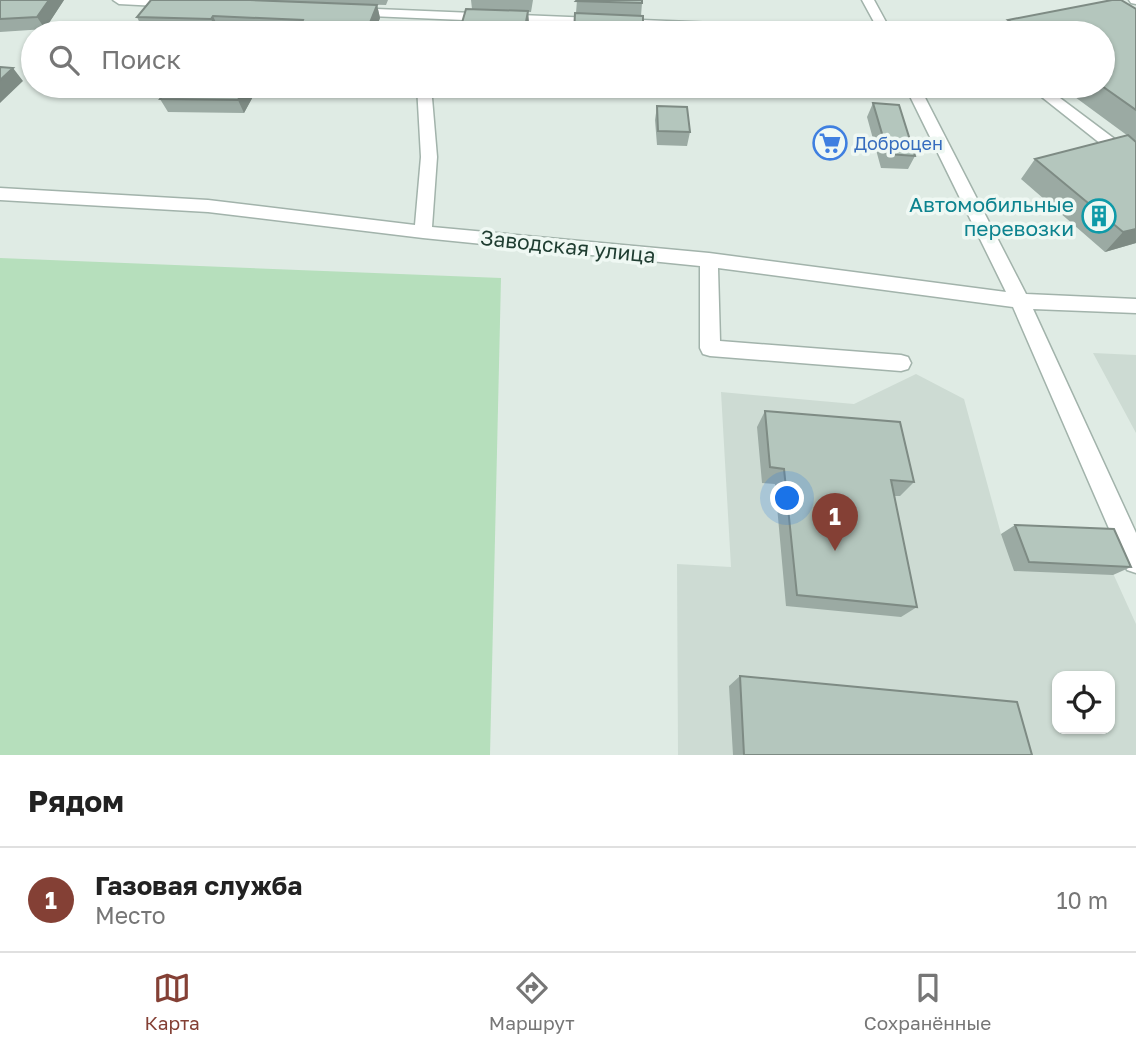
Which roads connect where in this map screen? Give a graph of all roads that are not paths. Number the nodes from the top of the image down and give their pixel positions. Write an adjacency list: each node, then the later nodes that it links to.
1 (119, 0): 4 (street)
2 (443, 0): 6 (street)
3 (868, 0): 9 (street)
4 (186, 3)
5 (335, 11): 6 (street)
6 (443, 16): 7 (street); 8 (street)
7 (442, 21)
8 (566, 21)
9 (879, 21)
10 (426, 98): 15 (street)
11 (918, 98): 17 (street)
12 (1051, 98): 13 (street)
13 (1136, 163)
14 (0, 194): 15 (street, Заводская улица)
15 (423, 232): 16 (street, Заводская улица)
16 (709, 260): 17 (street, Заводская улица); 19 (street)
17 (1020, 301): 18 (street, Заводская улица); 20 (street)
18 (1136, 306)
19 (901, 363)
20 (1136, 561)

